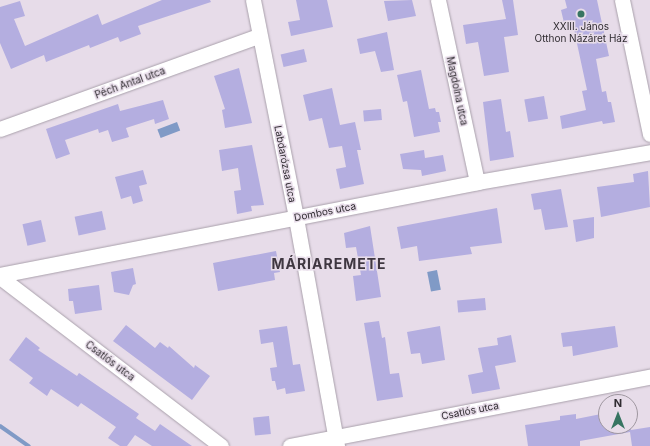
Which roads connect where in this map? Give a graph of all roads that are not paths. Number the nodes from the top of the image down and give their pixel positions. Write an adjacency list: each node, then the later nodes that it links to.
1 (253, 0): 4 (street, Labdarózsa utca)
2 (438, 0): 8 (street, Magdolna utca)
3 (622, 0): 6 (street)
4 (259, 36): 5 (street, Péch Antal utca); 9 (street, Labdarózsa utca)
5 (0, 129)
6 (650, 134)
7 (650, 152): 8 (street, Dombos utca)
8 (477, 182): 9 (street, Dombos utca)
9 (296, 218): 10 (street, Dombos utca); 12 (street, Labdarózsa utca)
10 (0, 276): 13 (street, Csatlós utca)
11 (650, 377): 12 (street, Csatlós utca)
12 (336, 441): 14 (street, Csatlós utca)
13 (221, 446)
14 (290, 446)

